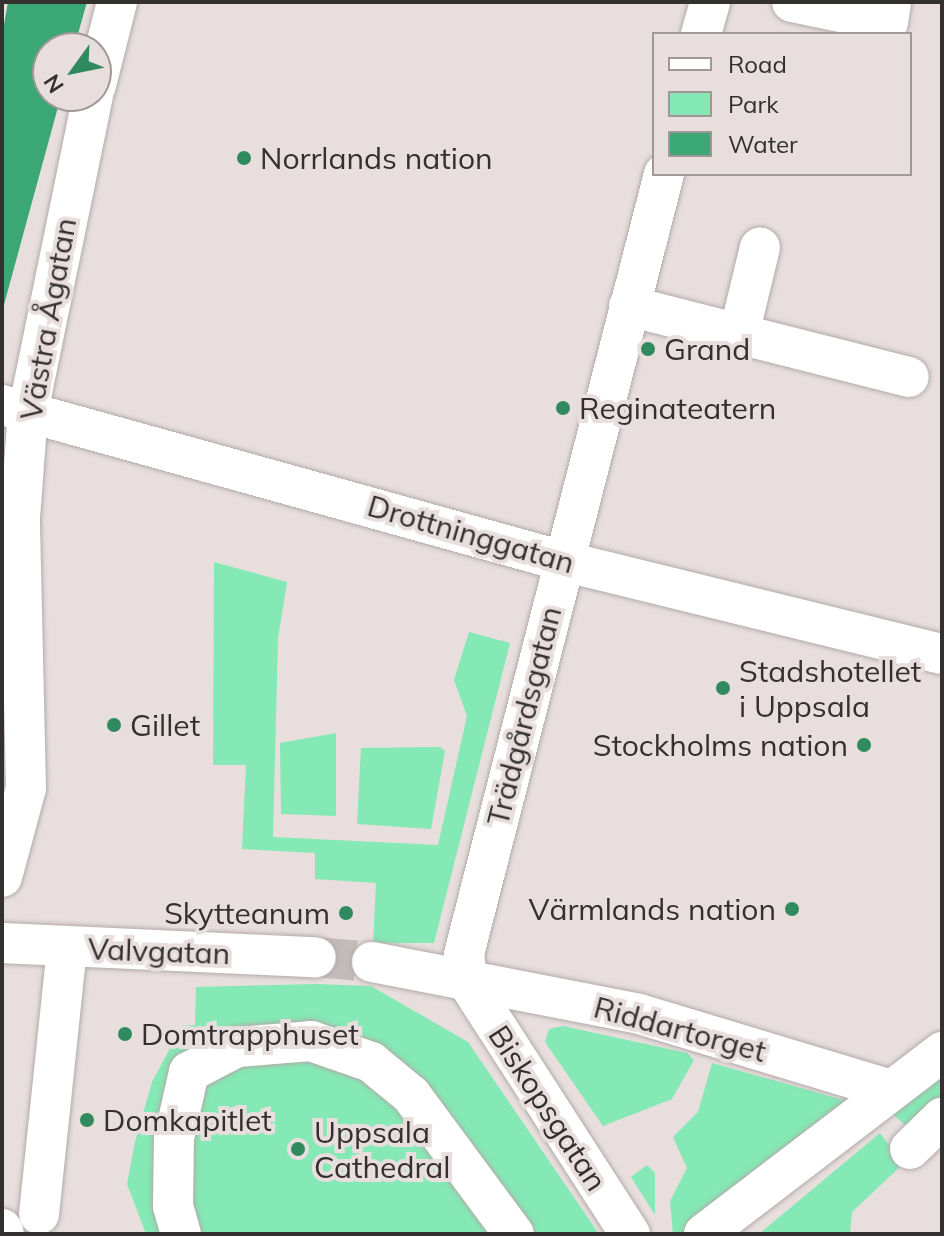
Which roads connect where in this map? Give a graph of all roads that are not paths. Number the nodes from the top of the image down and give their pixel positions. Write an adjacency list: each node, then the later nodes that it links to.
1 (117, 2): 5 (street)
2 (710, 2): 6 (street)
3 (792, 2): 4 (street)
4 (891, 2)
5 (109, 32)
6 (702, 32)
7 (89, 112): 13 (street, Västra Ågatan)
8 (663, 176): 10 (street, Trädgårdsgatan)
9 (760, 247): 11 (street)
10 (629, 306): 11 (street); 14 (street, Trädgårdsgatan)
11 (739, 334): 12 (street)
12 (909, 377)
13 (15, 409): 14 (street, Drottninggatan); 16 (street, Västra Ågatan)
14 (563, 561): 15 (street, Drottninggatan); 21 (street, Trädgårdsgatan)
15 (942, 654)
16 (2, 877)
17 (2, 943): 18 (street, Valvgatan)
18 (67, 947): 19 (street, Valvgatan); 26 (street)
19 (316, 957)
20 (372, 962): 21 (street)
21 (467, 981): 23 (street, Riddartorget); 29 (street, Biskopsgatan)
22 (942, 1052): 23 (street)
23 (890, 1090): 30 (street)
24 (942, 1118): 25 (street)
25 (910, 1149)
26 (39, 1214)
27 (181, 1234): 28 (street)
28 (514, 1234)
29 (630, 1234)
30 (704, 1234)

